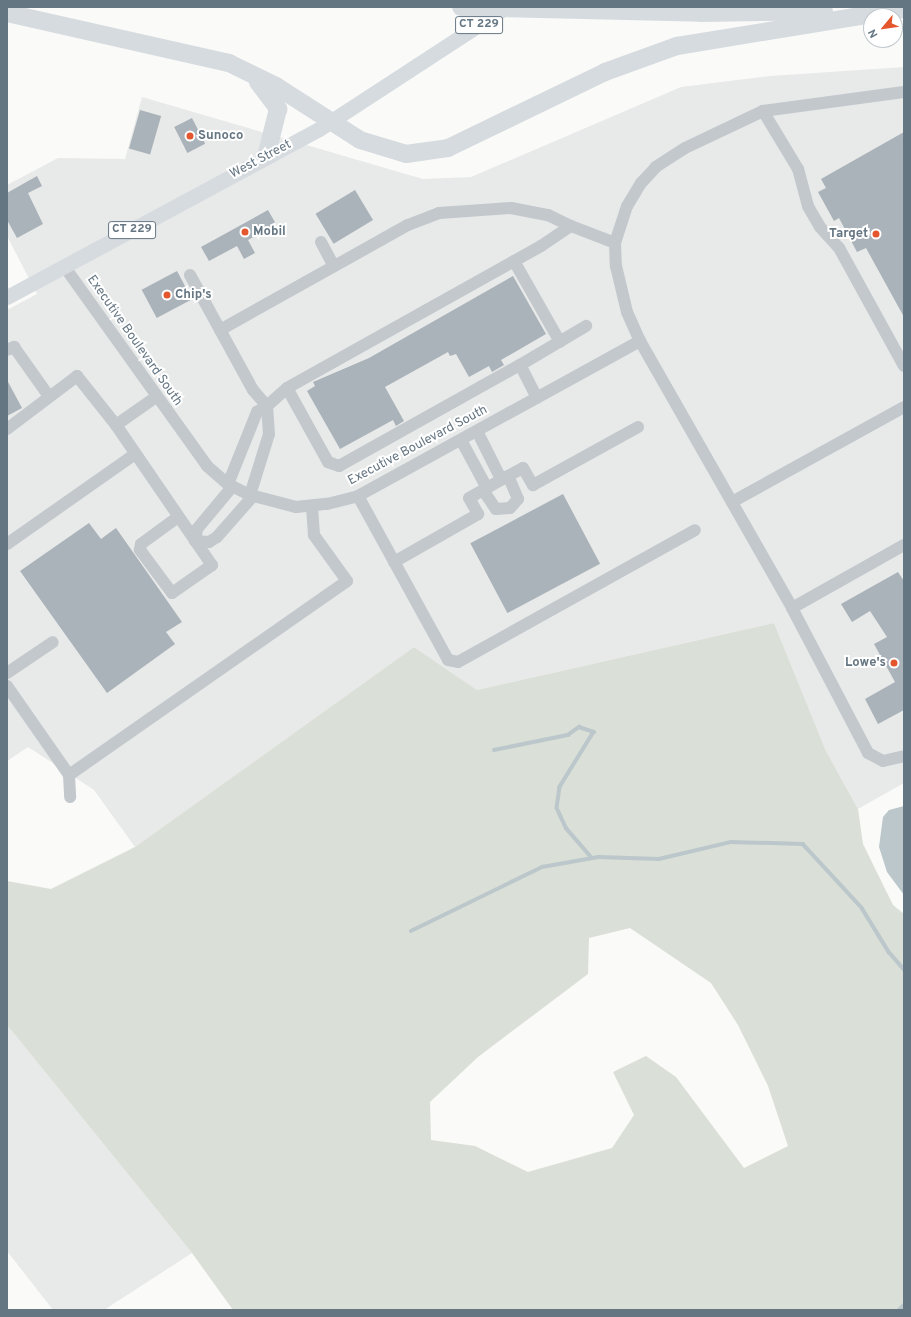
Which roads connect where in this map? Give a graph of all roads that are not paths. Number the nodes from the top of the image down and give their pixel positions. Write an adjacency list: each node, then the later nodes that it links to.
1 (461, 7): 3 (highway)
2 (506, 7): 9 (main road, West Street / CT 229)
3 (892, 7)
4 (904, 9): 9 (highway)
5 (7, 13): 6 (highway)
6 (229, 63): 9 (highway); 10 (highway)
7 (904, 92): 8 (street)
8 (764, 111): 13 (street); 25 (street)
9 (331, 122): 10 (main road, West Street / CT 229)
10 (266, 157): 15 (main road, West Street / CT 229)
11 (570, 226): 13 (street); 14 (street); 16 (street)
12 (321, 242): 16 (street)
13 (615, 243): 21 (street)
14 (514, 261): 22 (street); 26 (street)
15 (64, 266): 18 (main road, West Street / CT 229); 28 (street, Executive Boulevard South)
16 (334, 266): 20 (street)
17 (190, 275): 20 (street)
18 (7, 297)
19 (586, 326): 22 (street)
20 (220, 330): 30 (street)
21 (640, 341): 29 (street, Executive Boulevard South); 43 (street)
22 (560, 342): 24 (street)
23 (7, 350): 27 (street)
24 (520, 365): 26 (street); 29 (street)
25 (904, 366)
26 (287, 388): 30 (street)
27 (48, 396): 32 (street); 34 (street)
28 (156, 397): 32 (street); 39 (street, Executive Boulevard South)
29 (537, 398): 35 (street, Executive Boulevard South)
30 (267, 406): 39 (street); 41 (street)
31 (904, 407): 43 (street)
32 (116, 425): 37 (street)
33 (638, 427): 38 (street)
34 (7, 429)
35 (477, 431): 36 (street, Executive Boulevard South); 38 (street)
36 (461, 440): 40 (street); 42 (street, Executive Boulevard South)
37 (135, 454): 45 (street); 48 (street)
38 (505, 477): 40 (street); 40 (street)
39 (230, 485): 41 (street, Executive Boulevard South); 47 (street)
40 (485, 489): 50 (street)
41 (251, 496): 44 (street, Executive Boulevard South); 47 (street)
42 (358, 496): 44 (street, Executive Boulevard South); 50 (street)
43 (732, 502): 51 (street)
44 (312, 507): 56 (street)
45 (178, 518): 47 (street); 47 (street)
46 (695, 530): 50 (street)
47 (195, 541)
48 (7, 544)
49 (904, 545): 51 (street)
50 (394, 562)
51 (792, 608): 55 (street)
52 (53, 642): 53 (street)
53 (7, 673)
54 (7, 686): 56 (street)
55 (904, 756)
56 (69, 775): 57 (street)
57 (70, 797)

